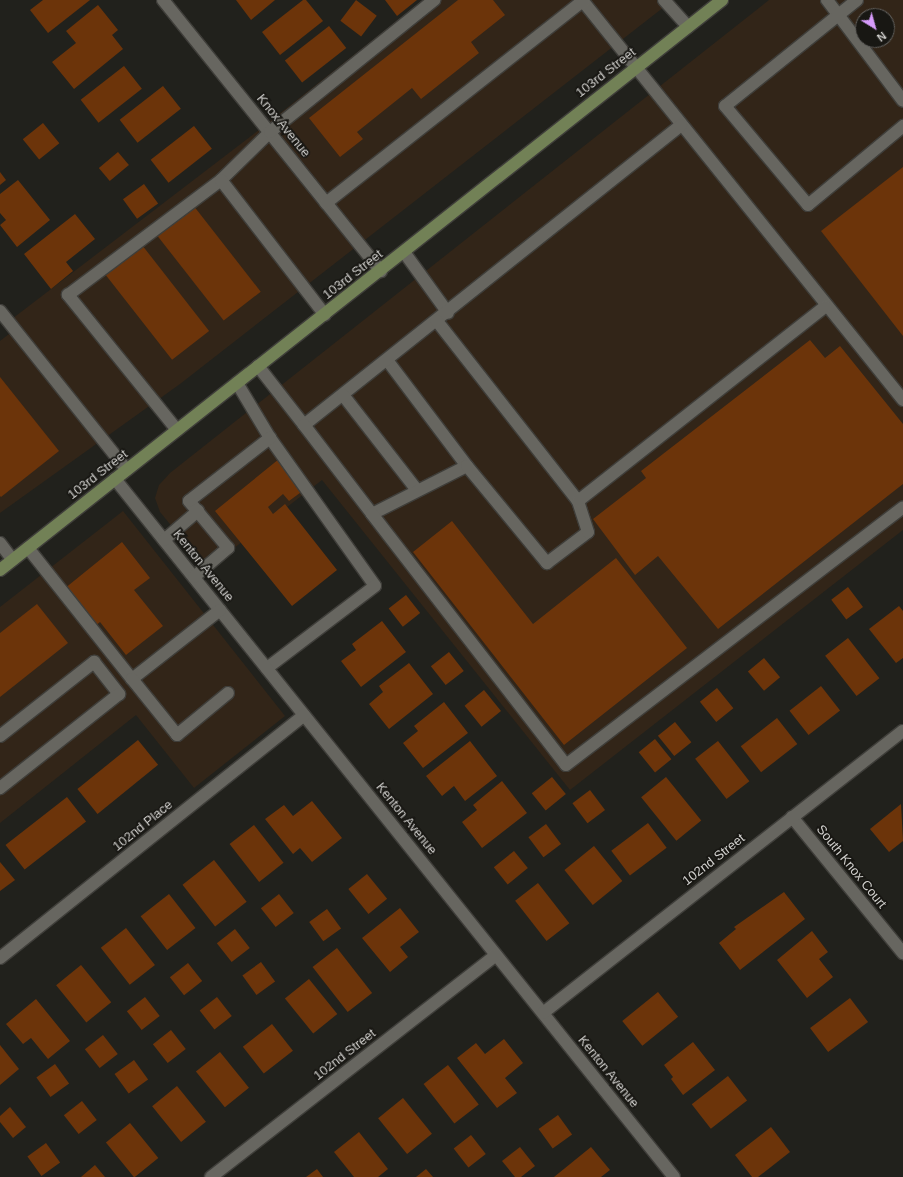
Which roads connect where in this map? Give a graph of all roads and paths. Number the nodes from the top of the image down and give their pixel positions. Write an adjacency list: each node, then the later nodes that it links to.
1 (163, 0): 14 (street, Knox Avenue)
2 (434, 0): 14 (street)
3 (583, 0): 10 (street); 16 (street)
4 (664, 0): 9 (street)
5 (722, 0): 9 (main road, 103rd Street)
6 (827, 0): 8 (street)
7 (857, 0): 8 (street)
8 (838, 15): 11 (street); 13 (street)
9 (688, 26): 10 (main road, 103rd Street)
10 (636, 68): 12 (street); 17 (main road, 103rd Street)
11 (903, 101)
12 (681, 126): 19 (street); 21 (street)
13 (903, 126)
14 (270, 132): 15 (street); 16 (street, Knox Avenue)
15 (221, 180): 22 (street); 30 (street)
16 (326, 203): 18 (street, Knox Avenue)
17 (404, 252): 18 (main road, 103rd Street); 21 (street)
18 (380, 271): 22 (main road, 103rd Street)
19 (826, 306): 28 (street); 36 (street)
20 (0, 311): 33 (street)
21 (448, 313): 23 (street)
22 (324, 315): 25 (main road, 103rd Street)
23 (437, 321): 24 (street); 36 (street)
24 (387, 360): 27 (street); 32 (street)
25 (258, 366): 26 (main road, 103rd Street); 29 (street)
26 (237, 383): 30 (main road, 103rd Street); 31 (street)
27 (343, 395): 29 (street); 35 (street)
28 (903, 400)
29 (304, 425): 39 (street)
30 (177, 430): 33 (main road, 103rd Street)
31 (270, 438): 38 (street); 47 (street)
32 (467, 466): 35 (street); 36 (street)
33 (127, 470): 34 (main road, 103rd Street)
34 (115, 479): 40 (street, Kenton Avenue); 42 (main road, 103rd Street)
35 (417, 490): 39 (street)
36 (578, 501)
37 (903, 507): 39 (street)
38 (198, 511): 40 (street); 45 (street)
39 (372, 514)
40 (164, 540): 45 (street, Kenton Avenue)
41 (0, 543): 43 (street)
42 (28, 548): 43 (main road, 103rd Street); 48 (street)
43 (13, 560): 44 (main road, 103rd Street)
44 (0, 570)
45 (194, 577): 46 (street, Kenton Avenue)
46 (220, 610): 47 (street, Kenton Avenue); 48 (street)
47 (267, 668): 50 (street, Kenton Avenue)
48 (132, 679): 49 (street)
49 (228, 693)
50 (304, 715): 56 (street, Kenton Avenue); 57 (street, 102nd Place)
51 (903, 731): 54 (street, 102nd Street)
52 (0, 736): 53 (street)
53 (0, 788)
54 (792, 817): 55 (street, South Knox Court); 58 (street, 102nd Street)
55 (903, 953)
56 (496, 955): 58 (street, Kenton Avenue); 59 (street, 102nd Street)
57 (0, 958)
58 (543, 1013): 60 (street, Kenton Avenue)
59 (211, 1177)
60 (674, 1177)

